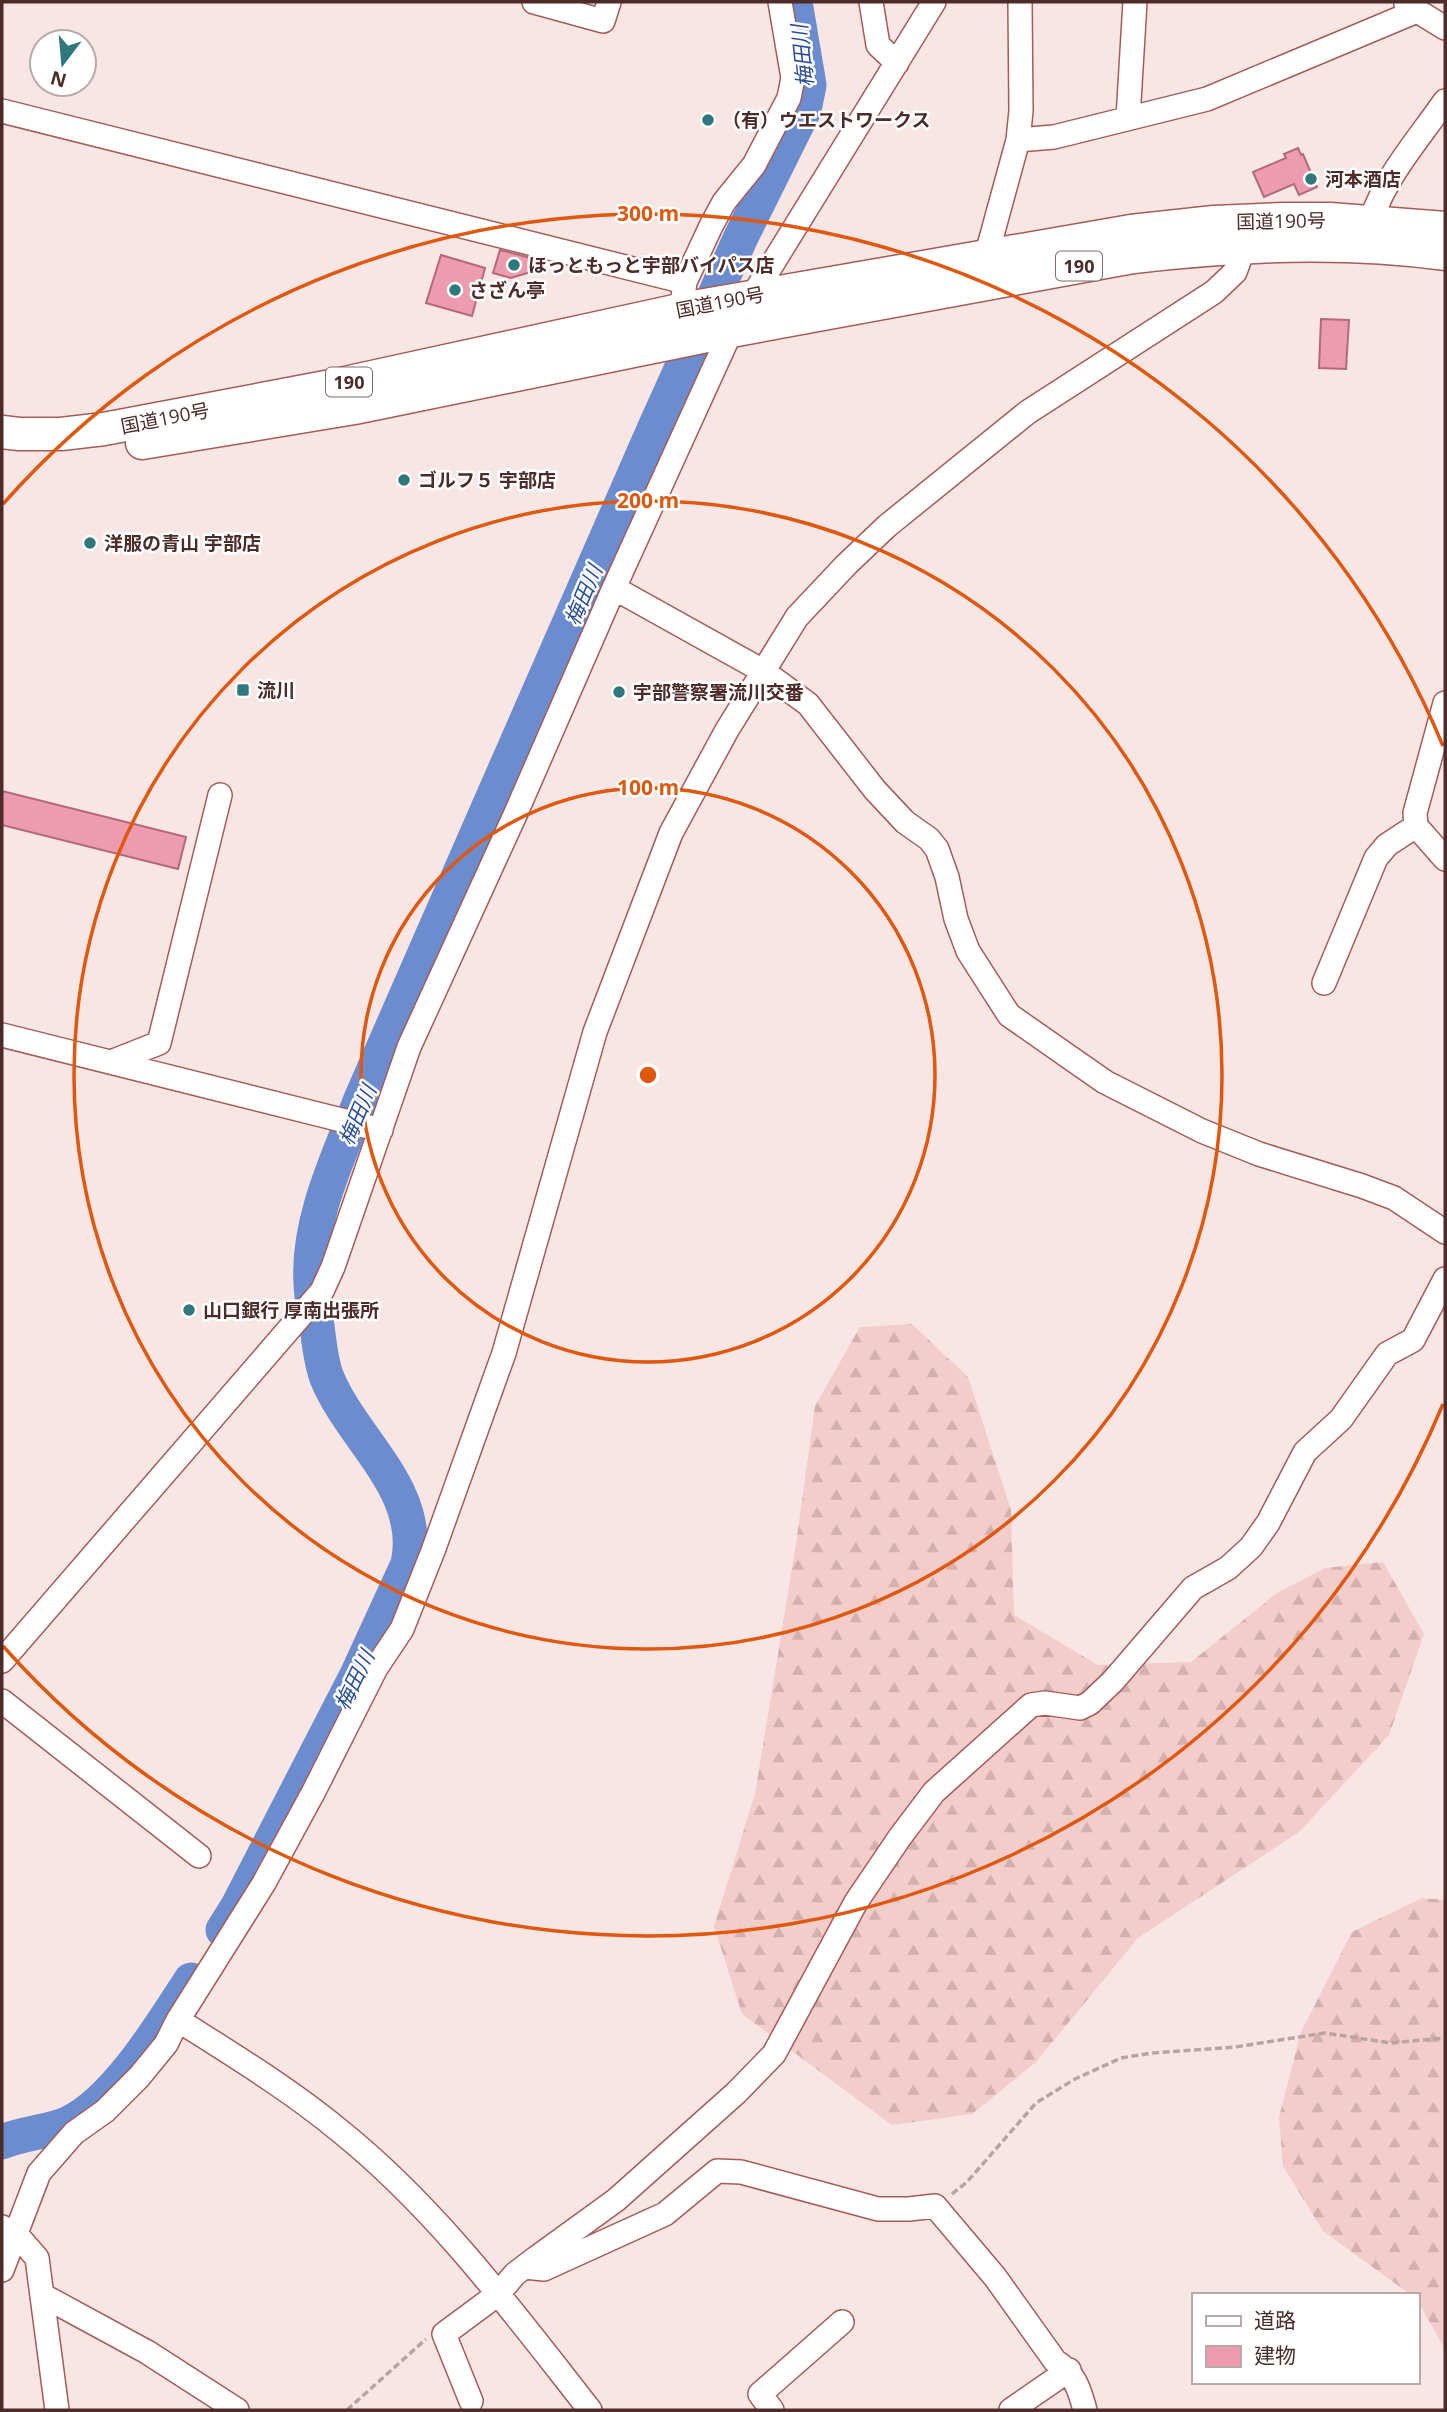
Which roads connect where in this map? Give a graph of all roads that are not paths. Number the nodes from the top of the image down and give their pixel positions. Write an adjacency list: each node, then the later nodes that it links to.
1 (534, 2): 2 (street)
2 (609, 2)
3 (780, 2): 21 (street)
4 (871, 2): 10 (street)
5 (934, 2): 10 (street)
6 (1020, 2): 14 (street)
7 (1135, 2): 13 (street)
8 (1409, 6): 9 (street); 13 (street)
9 (1445, 28)
10 (897, 63): 20 (street)
11 (1445, 101): 16 (street)
12 (2, 111): 21 (street)
13 (1128, 118): 14 (street)
14 (1018, 140): 19 (street)
15 (1445, 228): 16 (highway, 国道190号 / 190)
16 (1367, 234): 17 (highway, 国道190号 / 190); 18 (highway, 国道190号 / 190); 19 (highway, 国道190号 / 190)
17 (1244, 247): 22 (highway, 国道190号 / 190); 27 (street)
18 (1445, 254)
19 (986, 257): 20 (highway, 国道190号 / 190)
20 (742, 298): 21 (highway, 国道190号 / 190); 22 (street)
21 (686, 299): 23 (street); 24 (highway, 国道190号 / 190)
22 (724, 332): 23 (highway, 国道190号 / 190); 26 (street)
23 (680, 341): 25 (highway, 国道190号 / 190)
24 (2, 432)
25 (2, 451)
26 (614, 588): 27 (street); 35 (street)
27 (763, 671): 36 (street); 41 (street)
28 (1445, 703): 30 (street)
29 (220, 795): 34 (street)
30 (1416, 826): 31 (street); 32 (street)
31 (1445, 859)
32 (1324, 983)
33 (2, 1035): 34 (street)
34 (111, 1062): 35 (street)
35 (381, 1130): 38 (street)
36 (1445, 1232)
37 (1445, 1279): 43 (street)
38 (2, 1661)
39 (2, 1701): 40 (street)
40 (199, 1856)
41 (178, 2020): 42 (street); 45 (street)
42 (9, 2231): 44 (street); 46 (street)
43 (525, 2267): 45 (street); 48 (street)
44 (2, 2270)
45 (498, 2294): 49 (street); 52 (street)
46 (42, 2295): 50 (street); 51 (street)
47 (842, 2322): 53 (street)
48 (1069, 2370): 54 (street); 55 (street)
49 (471, 2401)
50 (57, 2410)
51 (237, 2410)
52 (590, 2410)
53 (772, 2410)
54 (1011, 2410)
55 (1085, 2410)

